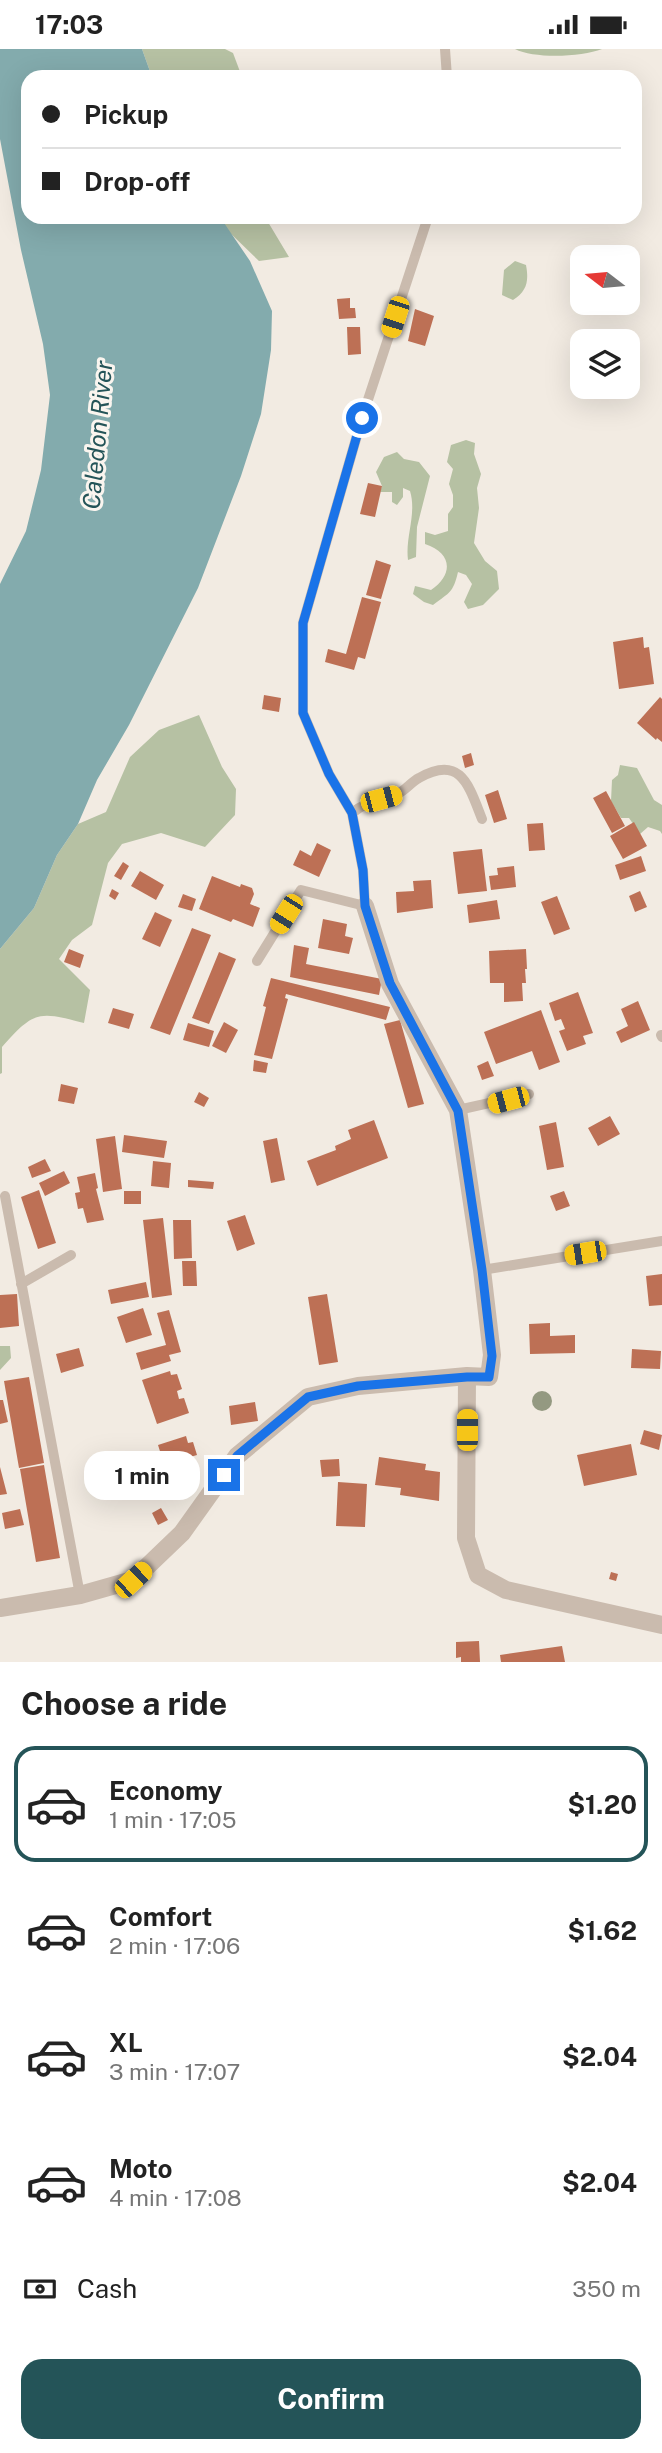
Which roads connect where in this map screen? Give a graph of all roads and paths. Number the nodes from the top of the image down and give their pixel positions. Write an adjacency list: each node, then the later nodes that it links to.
1 (445, 49): 2 (lane)
2 (446, 70)
3 (426, 224): 4 (lane)
4 (352, 813): 5 (lane); 6 (lane)
5 (482, 819)
6 (365, 906): 7 (lane); 9 (street)
7 (257, 961)
8 (529, 1094): 9 (lane)
9 (458, 1111): 13 (street)
10 (5, 1196): 14 (lane)
11 (662, 1241): 13 (lane)
12 (71, 1255): 14 (lane)
13 (482, 1270): 15 (street)
14 (21, 1284): 16 (lane)
15 (467, 1377): 16 (street); 18 (street)
16 (80, 1595): 17 (street)
17 (0, 1608)
18 (662, 1625)

